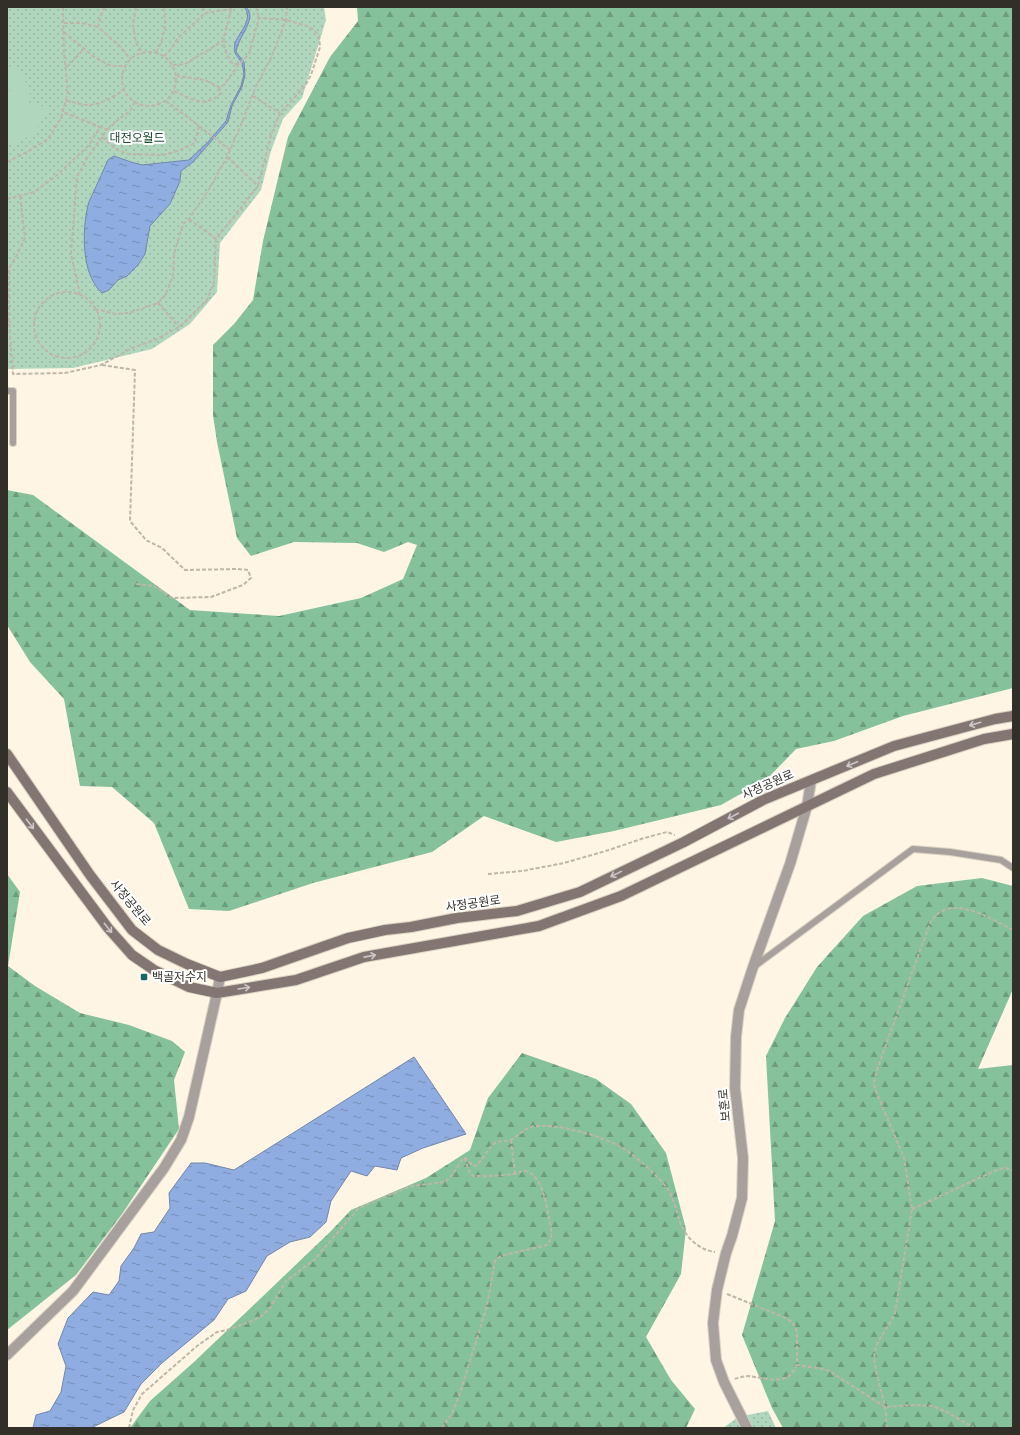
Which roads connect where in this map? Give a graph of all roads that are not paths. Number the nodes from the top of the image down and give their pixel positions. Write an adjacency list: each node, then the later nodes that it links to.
1 (7, 391): 2 (lane)
2 (13, 443)
3 (1013, 716): 6 (main road, 사정공원로, one-way to 6)
4 (1013, 734): 8 (main road)
5 (7, 754): 11 (main road, 사정공원로)
6 (811, 781): 8 (street, 보훈로); 11 (main road, 사정공원로, one-way to 11)
7 (7, 792): 12 (main road, one-way to 12)
8 (807, 806): 10 (street, 보훈로); 12 (main road, one-way to 8)
9 (1013, 868): 10 (lane)
10 (753, 967): 14 (street, 보훈로)
11 (220, 977): 12 (street)
12 (217, 993): 13 (street)
13 (7, 1354)
14 (747, 1428)

